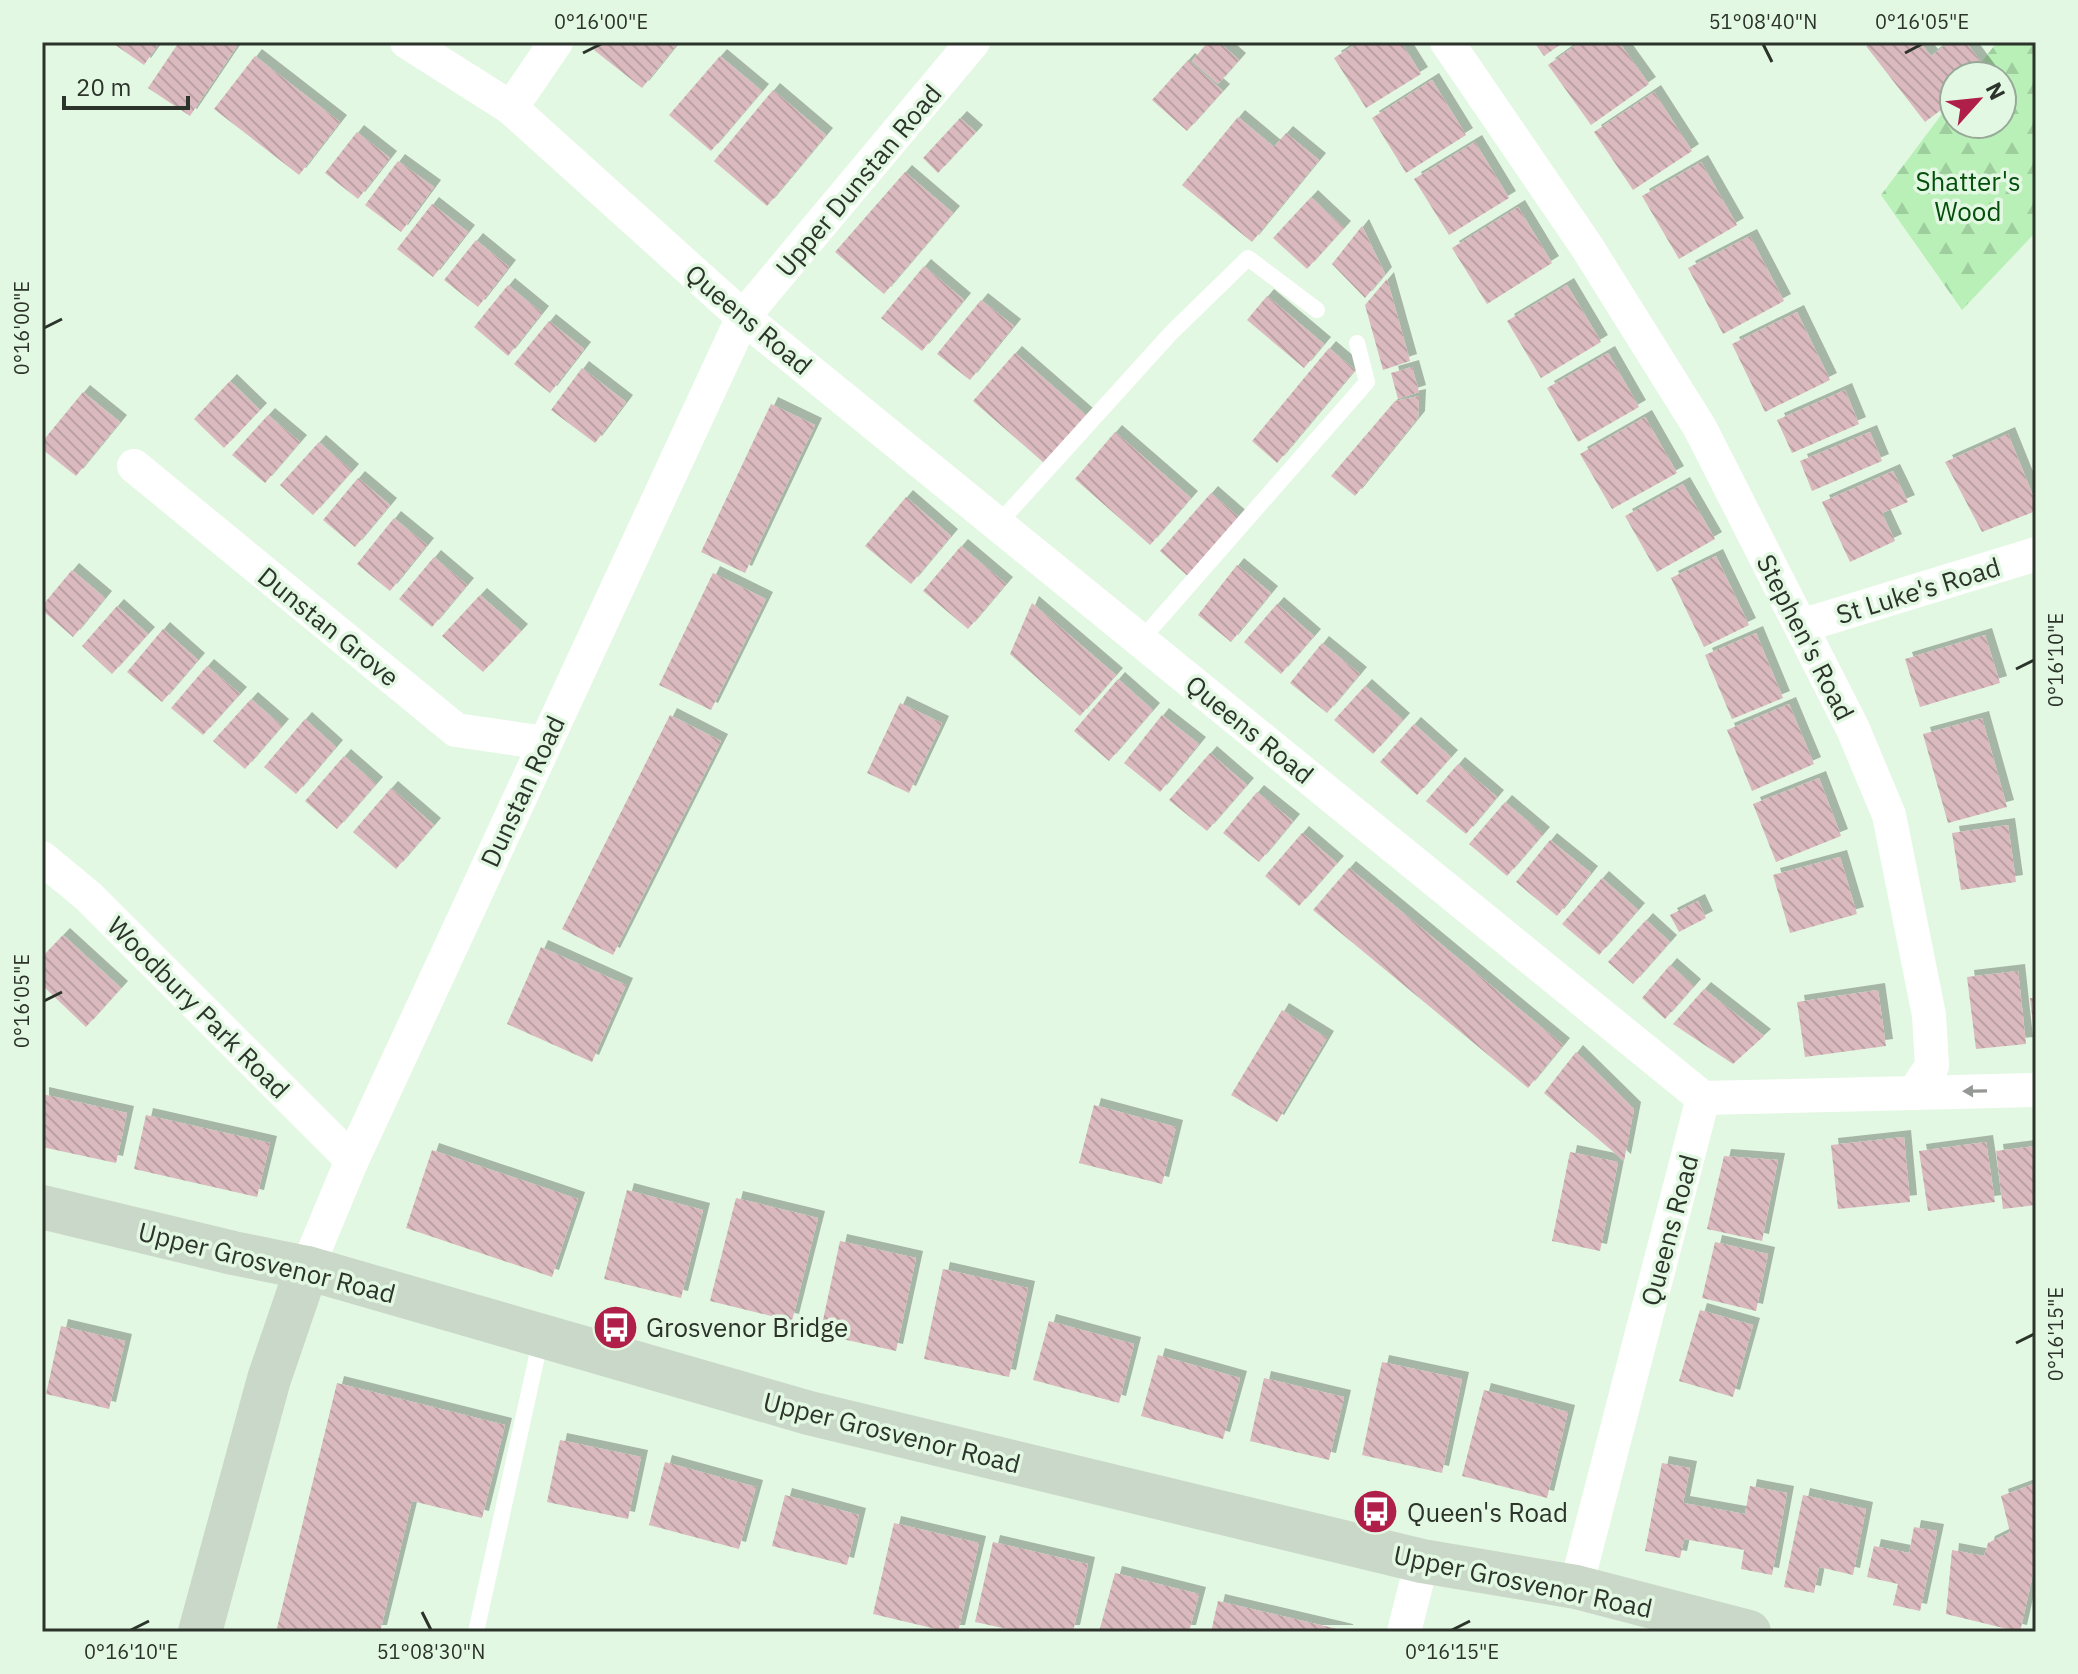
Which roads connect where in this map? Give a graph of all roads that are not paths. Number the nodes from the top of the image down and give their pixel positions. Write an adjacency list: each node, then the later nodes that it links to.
1 (407, 42): 5 (street, Queens Road)
2 (556, 42): 5 (street)
3 (973, 42): 7 (street, Upper Dunstan Road)
4 (1447, 42): 12 (street, Stephen's Road)
5 (511, 108): 7 (street, Queens Road)
6 (1317, 310): 10 (lane)
7 (743, 317): 10 (street, Queens Road); 14 (street, Dunstan Road)
8 (1357, 343): 13 (lane)
9 (134, 466): 14 (street, Dunstan Grove)
10 (998, 524): 13 (street, Queens Road)
11 (2036, 554): 12 (street, St Luke's Road)
12 (1801, 626): 17 (street, Stephen's Road)
13 (1141, 640): 18 (street, Queens Road)
14 (545, 743): 19 (street, Dunstan Road)
15 (42, 858): 19 (street, Woodbury Park Road)
16 (2036, 1090): 17 (street, one-way to 17)
17 (1914, 1093): 18 (street)
18 (1703, 1098): 24 (street, Queens Road)
19 (352, 1160): 21 (street, Dunstan Road)
20 (42, 1207): 21 (street, Upper Grosvenor Road)
21 (307, 1268): 22 (street, Upper Grosvenor Road); 25 (street)
22 (542, 1336): 23 (street, Upper Grosvenor Road); 26 (lane)
23 (1422, 1561): 24 (street, Upper Grosvenor Road); 27 (street)
24 (1576, 1587): 28 (street, Upper Grosvenor Road)
25 (200, 1632)
26 (476, 1632)
27 (1404, 1632)
28 (1749, 1632)

